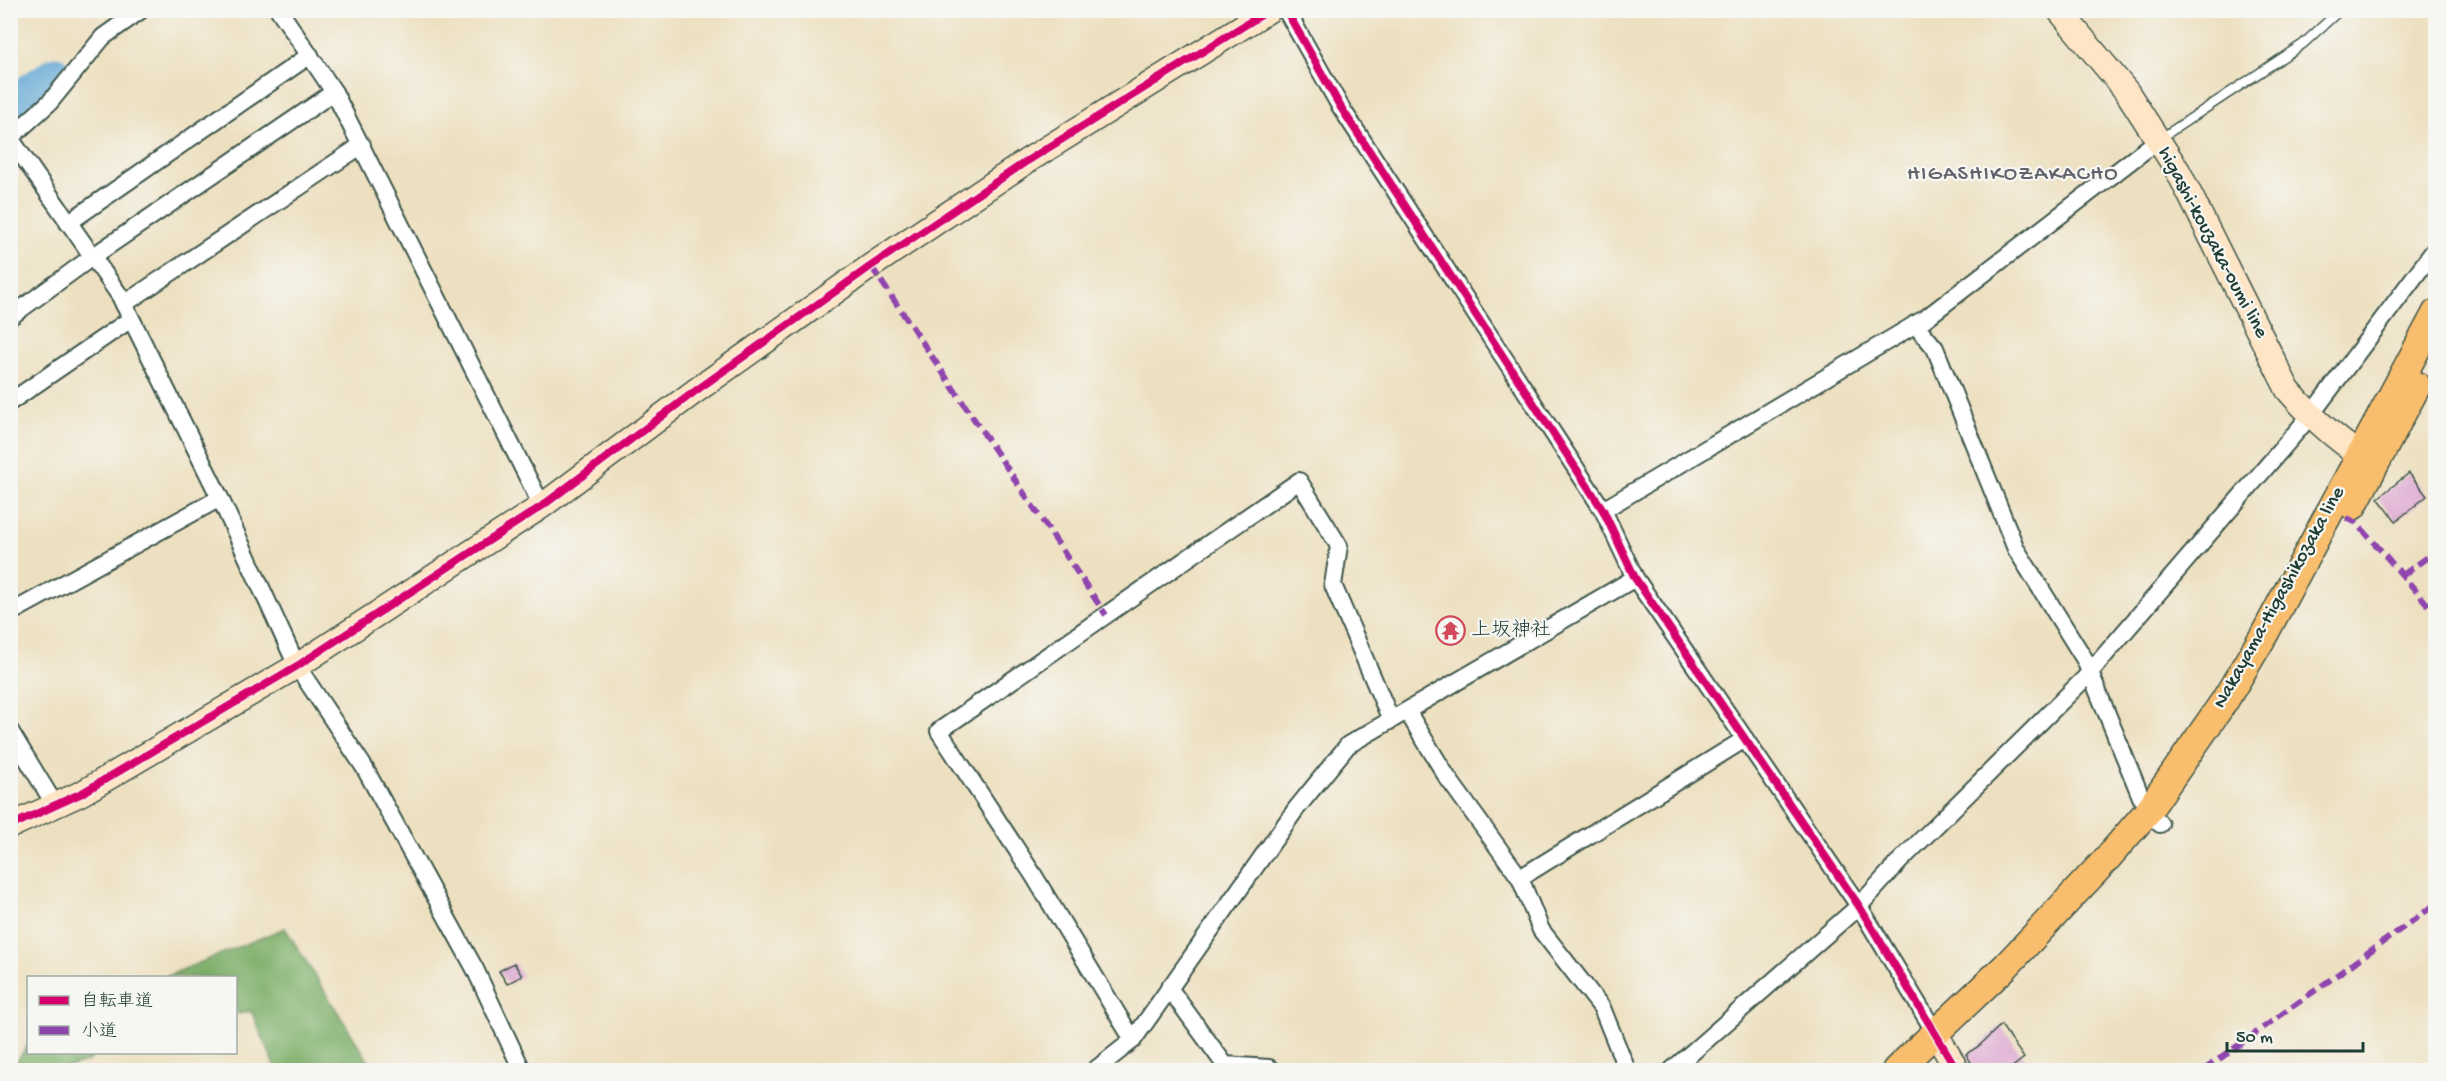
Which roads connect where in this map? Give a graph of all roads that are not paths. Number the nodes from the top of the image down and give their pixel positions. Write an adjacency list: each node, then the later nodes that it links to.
1 (141, 10): 9 (street)
2 (279, 10): 7 (street)
3 (1269, 10): 25 (street)
4 (1286, 10): 26 (street)
5 (2059, 10): 10 (street, higashi-kouzaka-oumi line)
6 (2340, 10): 10 (lane)
7 (310, 55): 8 (street); 12 (street)
8 (334, 92): 11 (street); 14 (street)
9 (11, 138): 12 (street)
10 (2158, 140): 19 (street); 22 (street, higashi-kouzaka-oumi line)
11 (362, 145): 15 (street); 25 (street)
12 (68, 223): 14 (street)
13 (2436, 249): 22 (street)
14 (92, 257): 15 (street); 17 (street)
15 (124, 304): 18 (street)
16 (2436, 313): 23 (main road, Nakayama-Higashikozaka line)
17 (10, 317)
18 (131, 319): 21 (street); 24 (street)
19 (1915, 324): 26 (street); 30 (street)
20 (2436, 352): 23 (main road, Nakayama-Higashikozaka line)
21 (10, 402)
22 (2310, 416): 23 (street, higashi-kouzaka-oumi line); 30 (street)
23 (2367, 459): 36 (main road, Nakayama-Higashikozaka line)
24 (220, 498): 28 (street); 29 (street)
25 (542, 506): 29 (street)
26 (1603, 510): 27 (street)
27 (1635, 578): 31 (street); 34 (street)
28 (10, 613)
29 (297, 666): 35 (street); 43 (street)
30 (2089, 673): 36 (street); 39 (street)
31 (1407, 711): 32 (street); 38 (street)
32 (1391, 720): 40 (street); 41 (street)
33 (10, 731): 35 (street)
34 (1745, 739): 38 (street); 39 (street)
35 (55, 805): 37 (street)
36 (2154, 817): 42 (main road, Nakayama-Higashikozaka line)
37 (10, 826)
38 (1520, 878): 46 (street)
39 (1859, 906): 42 (street); 47 (street)
40 (1169, 988): 41 (street); 45 (street)
41 (1133, 1040): 44 (street)
42 (1946, 1051): 48 (main road, Nakayama-Higashikozaka line); 49 (main road, Nakayama-Higashikozaka line)
43 (522, 1071)
44 (1095, 1071)
45 (1271, 1071)
46 (1627, 1071)
47 (1672, 1071)
48 (1896, 1071)
49 (1923, 1071)

